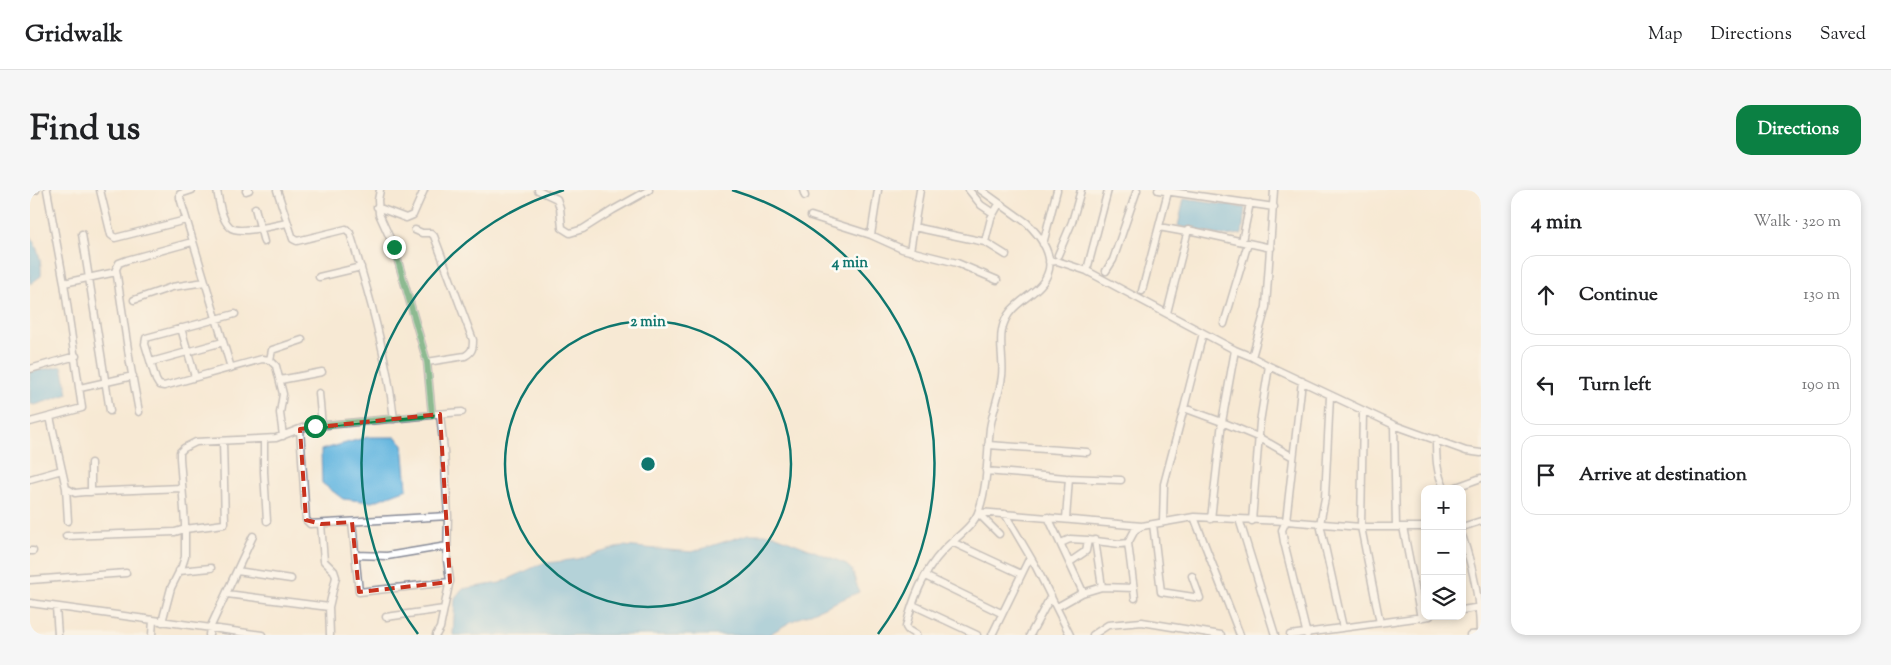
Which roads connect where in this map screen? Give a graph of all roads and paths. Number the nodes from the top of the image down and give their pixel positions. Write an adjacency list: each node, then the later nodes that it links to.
1 (36, 190): 21 (street)
2 (47, 190): 58 (street)
3 (100, 190): 31 (street)
4 (192, 190): 31 (street)
5 (217, 190): 35 (street)
6 (278, 190): 32 (street)
7 (380, 190): 28 (street)
8 (424, 190): 28 (street)
9 (538, 190): 10 (street)
10 (649, 190)
11 (878, 190): 39 (street)
12 (920, 190): 33 (street)
13 (969, 190): 29 (street)
14 (981, 190): 25 (street)
15 (1057, 190): 44 (street)
16 (1081, 190): 47 (street)
17 (1108, 190): 50 (street)
18 (1137, 190): 52 (street)
19 (1158, 190): 22 (street)
20 (1274, 190): 26 (street)
21 (30, 192)
22 (1168, 192): 23 (street); 34 (street)
23 (1202, 193): 24 (street)
24 (1250, 203): 26 (street); 43 (street)
25 (999, 204): 29 (street); 44 (street)
26 (1274, 207): 45 (street)
27 (255, 208): 35 (street)
28 (377, 208): 75 (street)
29 (993, 213): 42 (street)
30 (811, 216): 39 (street)
31 (186, 220): 40 (street)
32 (287, 223): 35 (street); 51 (street)
33 (914, 227): 42 (street); 46 (street)
34 (1159, 227): 37 (street); 59 (street)
35 (260, 228): 41 (street)
36 (415, 230): 75 (street)
37 (1186, 232): 43 (street); 61 (street)
38 (82, 234): 54 (street)
39 (871, 235): 46 (street)
40 (192, 242): 53 (street); 57 (street)
41 (264, 242)
42 (985, 242): 48 (street)
43 (1245, 242): 45 (street); 64 (street)
44 (1043, 244): 49 (street)
45 (1271, 248): 72 (street)
46 (910, 251): 56 (street)
47 (1058, 255)
48 (1006, 256)
49 (1049, 262): 61 (street); 107 (street)
50 (1088, 266)
51 (361, 267): 55 (street); 96 (street)
52 (1106, 271)
53 (116, 272): 54 (street); 80 (street)
54 (90, 278): 58 (street); 84 (street)
55 (319, 278)
56 (997, 280)
57 (205, 282): 60 (street); 63 (street)
58 (64, 283): 71 (street)
59 (1142, 291)
60 (134, 300)
61 (1167, 313): 66 (street)
62 (234, 314): 63 (street)
63 (217, 319): 65 (street); 68 (street)
64 (1224, 324)
65 (180, 328): 70 (street); 74 (street)
66 (1202, 333): 69 (street); 88 (street)
67 (302, 340): 73 (street)
68 (223, 342): 70 (street); 77 (street)
69 (1235, 350): 72 (street); 98 (street)
70 (188, 352): 74 (street); 81 (street)
71 (76, 356): 78 (street); 85 (street)
72 (1252, 357): 76 (street)
73 (270, 360): 77 (street); 82 (street)
74 (151, 362): 81 (street)
75 (427, 362): 94 (street)
76 (1269, 366): 83 (street); 103 (street)
77 (231, 368): 81 (street)
78 (30, 369)
79 (322, 372): 82 (street)
80 (132, 376): 84 (street); 91 (street)
81 (195, 377)
82 (280, 380): 102 (street)
83 (1302, 381): 87 (street); 110 (street)
84 (105, 383): 85 (street); 89 (street)
85 (80, 388): 95 (street)
86 (318, 393): 100 (street)
87 (1330, 396): 90 (street); 140 (street)
88 (1184, 408): 98 (street); 137 (street)
89 (110, 411)
90 (1363, 411): 99 (street); 143 (street)
91 (139, 412)
92 (462, 412): 93 (street)
93 (440, 414): 94 (street); 125 (street)
94 (432, 415): 96 (street)
95 (50, 417): 97 (street); 112 (street)
96 (394, 419): 100 (street)
97 (30, 422)
98 (1222, 422): 103 (street); 129 (street)
99 (1394, 425): 105 (street); 144 (street)
100 (322, 426): 101 (street)
101 (300, 429): 102 (street); 138 (street)
102 (283, 436): 104 (street)
103 (1260, 438): 110 (street); 133 (street)
104 (264, 439): 106 (street); 132 (street)
105 (1436, 439): 109 (street); 118 (street)
106 (224, 440): 121 (street); 146 (street)
107 (988, 445): 108 (street); 113 (street)
108 (1087, 452)
109 (1481, 453)
110 (1293, 456): 134 (street)
111 (91, 463): 122 (street)
112 (62, 470): 116 (street); 120 (street)
113 (986, 471): 114 (street); 123 (street)
114 (1069, 478): 117 (street); 128 (street)
115 (1481, 478): 119 (street)
116 (30, 479)
117 (1121, 480)
118 (1443, 485)
119 (1461, 485)
120 (66, 488): 122 (street); 131 (street)
121 (182, 488): 122 (street); 146 (street)
122 (91, 492)
123 (978, 513): 124 (street); 147 (street); 151 (street)
124 (1005, 514): 127 (street); 157 (street)
125 (448, 516): 136 (street); 155 (street)
126 (1194, 517): 129 (street); 137 (street); 207 (street)
127 (1048, 518): 128 (street); 152 (street)
128 (1066, 519): 141 (street)
129 (1211, 519): 130 (street)
130 (1239, 519): 133 (street); 208 (street)
131 (68, 521)
132 (266, 521)
133 (1252, 521): 134 (street)
134 (1286, 521): 140 (street); 193 (street)
135 (1481, 521): 142 (street)
136 (352, 522): 138 (street); 156 (street)
137 (1163, 522): 139 (street)
138 (320, 524): 179 (street)
139 (1153, 524): 141 (street); 166 (street)
140 (1320, 524): 143 (street); 191 (street)
141 (1142, 526): 153 (street)
142 (1466, 526)
143 (1361, 527): 144 (street); 189 (street)
144 (1400, 527): 145 (street); 186 (street)
145 (1421, 527)
146 (185, 529): 148 (street); 160 (street)
147 (999, 534)
148 (66, 536)
149 (253, 536): 161 (street)
150 (1091, 540): 152 (street); 153 (street); 158 (street); 170 (street)
151 (952, 542): 164 (street); 165 (street)
152 (1060, 543): 158 (street)
153 (1128, 543): 171 (street)
154 (1466, 544): 162 (street)
155 (447, 546): 156 (street); 169 (street)
156 (356, 555): 169 (street)
157 (1030, 557): 164 (street); 174 (street)
158 (1070, 562): 172 (street)
159 (212, 568): 160 (street)
160 (180, 571): 188 (street)
161 (237, 571): 167 (street); 173 (street)
162 (1478, 571): 181 (street)
163 (126, 573): 168 (street)
164 (1020, 574): 184 (street)
165 (925, 576): 177 (street); 184 (street)
166 (1192, 576)
167 (290, 579)
168 (30, 580)
169 (450, 582): 182 (street)
170 (1102, 587): 171 (street); 172 (street)
171 (1134, 588): 175 (street)
172 (1082, 593): 180 (street)
173 (227, 594): 179 (street); 190 (street)
174 (1051, 596): 180 (street); 203 (street)
175 (1135, 598)
176 (30, 603): 178 (street)
177 (913, 606): 200 (street); 201 (street)
178 (56, 607): 187 (street); 194 (street)
179 (329, 607): 198 (street)
180 (1057, 607): 204 (street)
181 (1480, 607): 183 (street); 192 (street)
182 (444, 609): 185 (street); 199 (street)
183 (1466, 609)
184 (1001, 613): 202 (street)
185 (386, 617)
186 (1421, 618): 189 (street)
187 (153, 620): 188 (street); 195 (street)
188 (162, 622): 190 (street)
189 (1380, 623): 191 (street)
190 (210, 628): 196 (street); 197 (street)
191 (1343, 628): 193 (street)
192 (1480, 632): 210 (street)
193 (1306, 634): 209 (street)
194 (58, 635)
195 (152, 635)
196 (208, 635)
197 (262, 635)
198 (330, 635)
199 (436, 635)
200 (916, 635)
201 (978, 635)
202 (992, 635)
203 (1030, 635)
204 (1070, 635)
205 (1093, 635): 206 (street)
206 (1221, 635)
207 (1240, 635)
208 (1275, 635)
209 (1290, 635)
210 (1470, 635)

